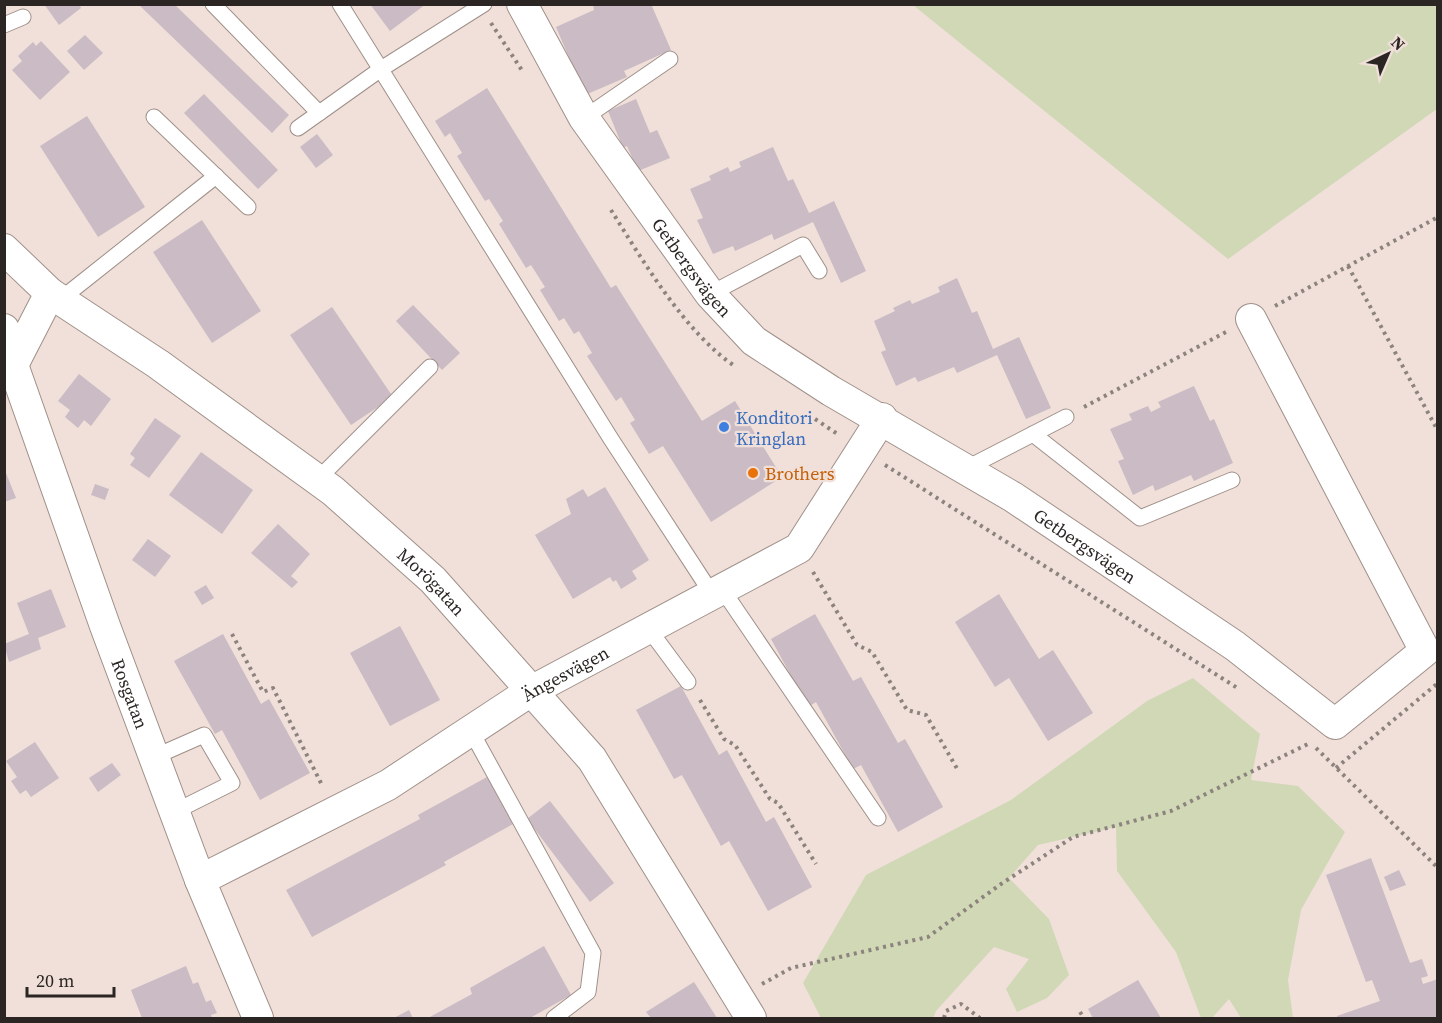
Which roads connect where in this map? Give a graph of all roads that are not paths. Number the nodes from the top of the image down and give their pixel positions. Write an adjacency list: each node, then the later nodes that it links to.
1 (213, 4): 9 (lane)
2 (340, 4): 8 (lane)
3 (484, 4): 8 (lane)
4 (522, 4): 11 (street, Getbergsvägen)
5 (22, 17): 6 (lane)
6 (4, 25)
7 (670, 59): 11 (lane)
8 (381, 69): 9 (lane); 29 (lane)
9 (319, 113): 12 (lane)
10 (154, 117): 13 (lane)
11 (584, 118): 17 (street, Getbergsvägen)
12 (298, 128)
13 (216, 176): 14 (lane); 18 (lane)
14 (248, 207)
15 (4, 249): 18 (street, Morögatan)
16 (819, 272): 17 (lane)
17 (710, 294): 24 (street, Getbergsvägen)
18 (55, 296): 21 (street); 27 (street, Morögatan)
19 (1251, 319): 26 (street, Getbergsvägen)
20 (4, 329): 21 (street, Rosgatan)
21 (13, 365): 34 (street, Rosgatan)
22 (430, 367): 27 (lane)
23 (1066, 417): 25 (lane)
24 (882, 418): 26 (street, Getbergsvägen); 29 (street, Ängesvägen)
25 (1033, 434): 26 (lane); 28 (lane)
26 (965, 469)
27 (317, 480): 32 (street, Morögatan)
28 (1232, 480)
29 (717, 592): 30 (street, Ängesvägen); 36 (lane)
30 (648, 628): 31 (lane); 32 (street, Ängesvägen)
31 (688, 682)
32 (531, 691): 33 (street, Ängesvägen); 38 (street, Morögatan)
33 (471, 731): 37 (street, Ängesvägen); 40 (lane)
34 (154, 757): 35 (street, Rosgatan); 35 (lane)
35 (174, 812): 37 (street, Rosgatan)
36 (878, 818)
37 (200, 880): 39 (street, Rosgatan)
38 (744, 1008)
39 (258, 1018)
40 (554, 1018)

